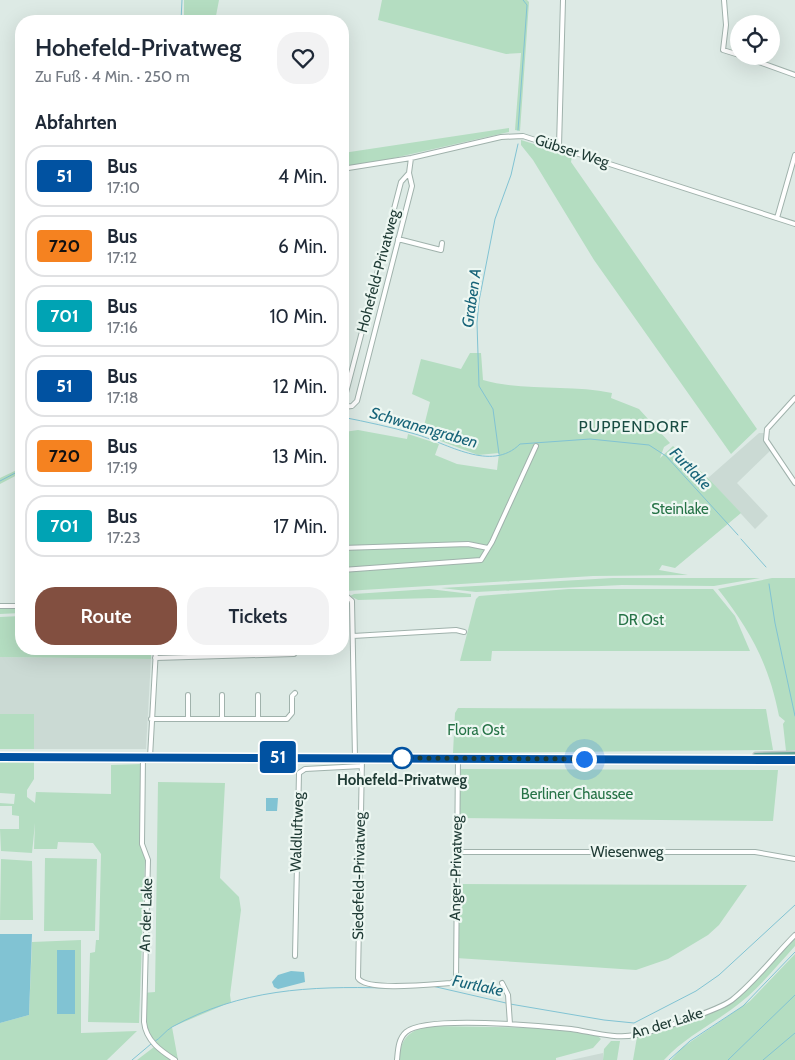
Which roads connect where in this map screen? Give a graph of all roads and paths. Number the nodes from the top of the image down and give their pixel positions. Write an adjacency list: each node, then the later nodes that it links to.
1 (563, 0): 6 (street)
2 (724, 0): 3 (street)
3 (730, 52)
4 (766, 65): 5 (street)
5 (795, 75)
6 (560, 146): 8 (street, Gübser Weg); 11 (street, Gübser Weg)
7 (795, 155): 11 (street)
8 (411, 158): 9 (street, Gübser Weg); 10 (street, Hohefeld-Privatweg)
9 (349, 168)
10 (409, 173): 13 (street, Hohefeld-Privatweg); 15 (street, Hohefeld-Privatweg)
11 (777, 218): 12 (street, Gübser Weg)
12 (795, 224)
13 (398, 239): 14 (street, Hohefeld-Privatweg); 17 (street, Hohefeld-Privatweg)
14 (442, 244)
15 (349, 377)
16 (795, 398): 19 (street)
17 (349, 407)
18 (536, 446): 21 (street)
19 (795, 483)
20 (349, 548): 21 (street)
21 (488, 548): 22 (street)
22 (349, 569)
23 (349, 599): 27 (street)
24 (0, 606): 25 (street)
25 (15, 606)
26 (464, 632): 27 (street)
27 (353, 636): 42 (street)
28 (155, 655): 30 (street, An der Lake)
29 (259, 655): 30 (street)
30 (155, 658): 35 (street, An der Lake)
31 (295, 694): 38 (street)
32 (188, 695): 36 (street)
33 (222, 695): 37 (street)
34 (258, 695): 38 (street)
35 (151, 719): 36 (street); 41 (street, An der Lake)
36 (188, 719): 37 (street)
37 (222, 719): 38 (street)
38 (258, 719)
39 (795, 755): 44 (main road)
40 (0, 757): 41 (main road)
41 (146, 757): 42 (main road); 54 (street, An der Lake)
42 (359, 758): 43 (main road); 46 (street, Siedefeld-Privatweg)
43 (458, 758): 44 (main road); 47 (street, Anger-Privatweg)
44 (740, 759): 45 (main road)
45 (795, 760)
46 (362, 766): 50 (street, Waldluftweg); 51 (street, Siedefeld-Privatweg)
47 (458, 852): 48 (street, Wiesenweg); 51 (street, Anger-Privatweg)
48 (795, 859)
49 (795, 935): 53 (street, An der Lake)
50 (294, 956)
51 (456, 978)
52 (502, 983): 53 (street)
53 (510, 1024): 55 (street, An der Lake)
54 (176, 1060)
55 (397, 1060)

